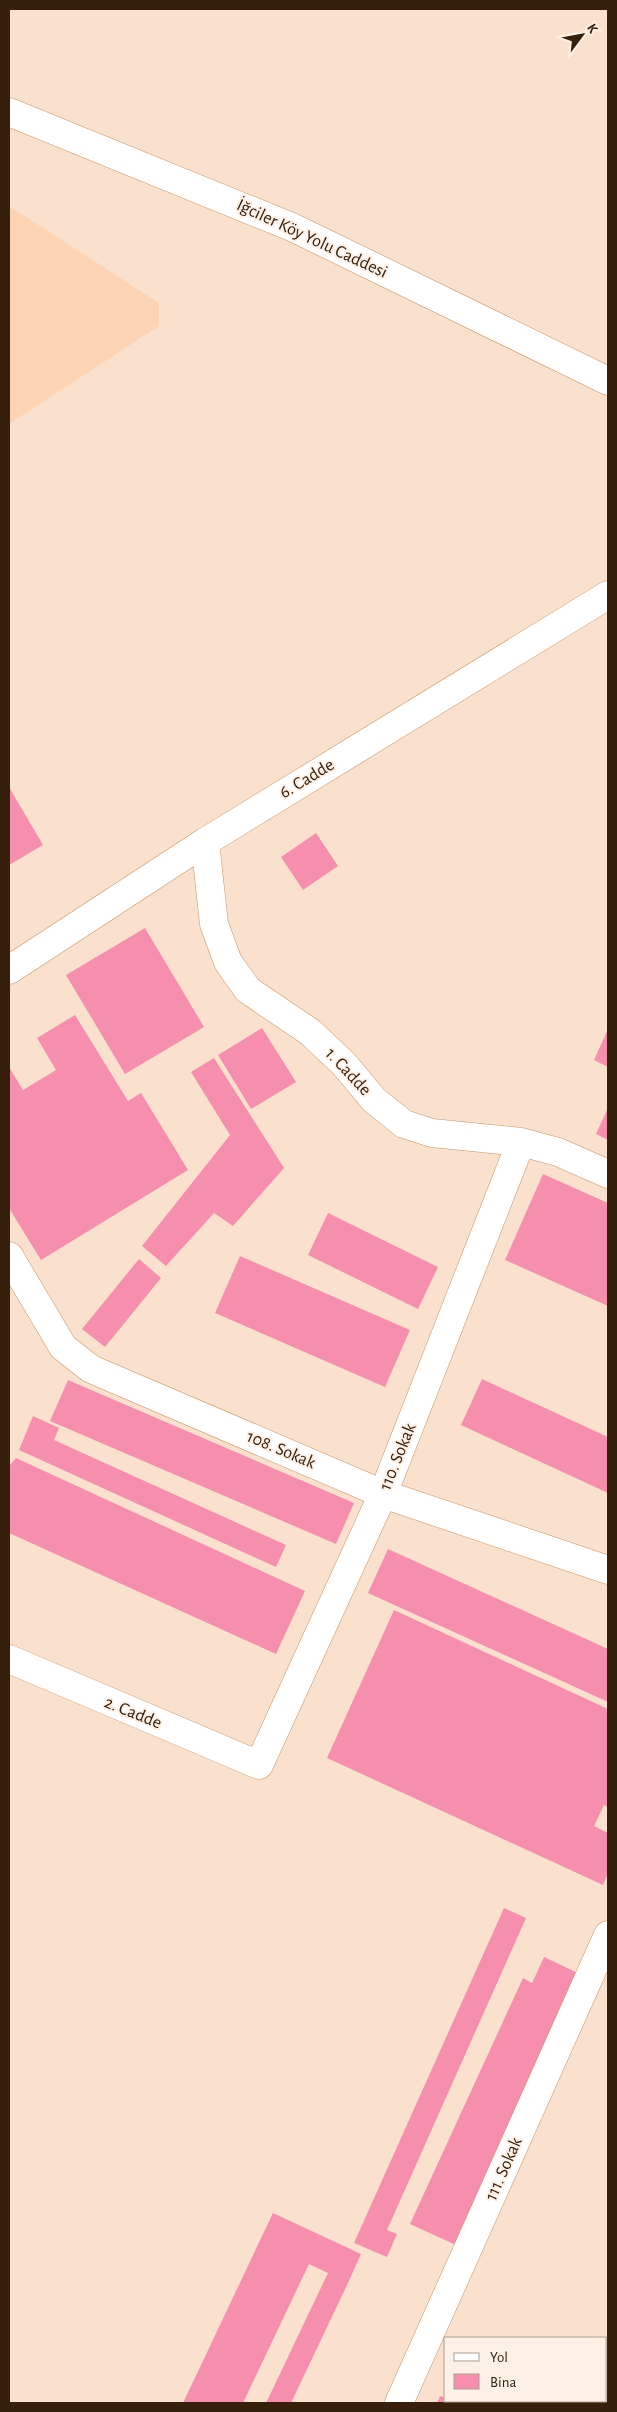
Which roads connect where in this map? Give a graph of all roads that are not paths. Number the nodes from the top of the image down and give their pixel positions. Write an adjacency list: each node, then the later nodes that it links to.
1 (9, 112): 2 (street, İğciler Köy Yolu Caddesi)
2 (608, 381)
3 (608, 595): 4 (street, 6. Cadde)
4 (205, 842): 5 (street, 6. Cadde); 6 (street, 1. Cadde)
5 (9, 970)
6 (521, 1142): 7 (street, 1. Cadde); 9 (street, 110. Sokak)
7 (608, 1174)
8 (9, 1256): 9 (street, 108. Sokak)
9 (383, 1494): 10 (street, 108. Sokak); 12 (street, 110. Sokak)
10 (608, 1570)
11 (9, 1659): 12 (street, 2. Cadde)
12 (259, 1765)
13 (608, 1935): 14 (street, 111. Sokak)
14 (399, 2403)

